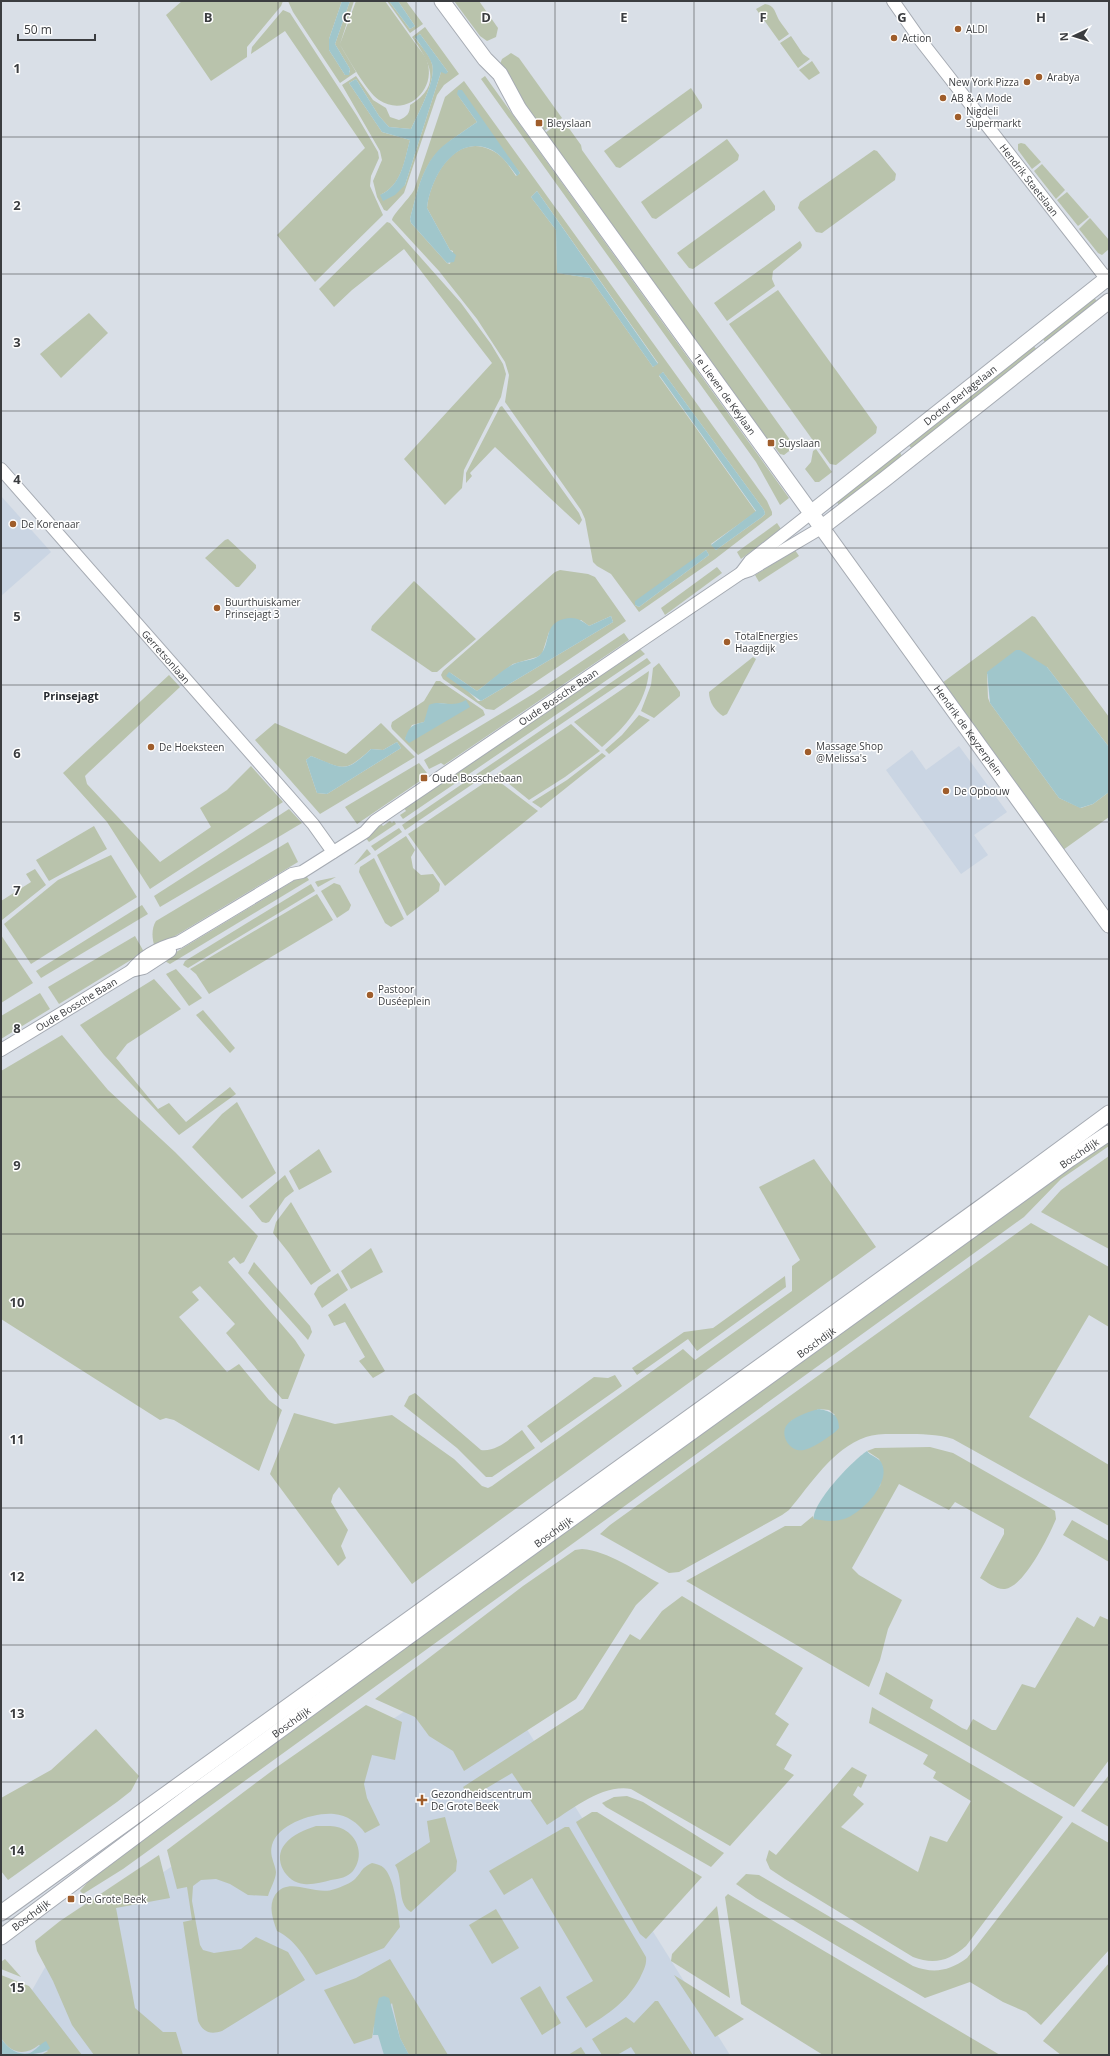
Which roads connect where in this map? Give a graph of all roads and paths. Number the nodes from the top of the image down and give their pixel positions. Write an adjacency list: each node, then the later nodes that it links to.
1 (442, 1): 6 (main road, 1e Lieven de Keylaan)
2 (894, 1): 3 (street, Hendrik Staetslaan)
3 (1108, 280): 6 (main road, Doctor Berlagelaan)
4 (1109, 301): 7 (main road, Doctor Berlagelaan)
5 (1, 469): 10 (street, Gerretsonlaan)
6 (811, 513): 7 (main road, 1e Lieven de Keylaan); 8 (street, Oude Bossche Baan)
7 (821, 528): 8 (street, Oude Bossche Baan); 9 (main road, 1e Lieven de Keylaan)
8 (741, 573): 10 (street, Oude Bossche Baan)
9 (931, 680): 11 (main road, Hendrik de Keyzerplein)
10 (331, 849): 12 (street, Oude Bossche Baan)
11 (1109, 925)
12 (1, 1050)
13 (1109, 1113): 15 (main road, Boschdijk)
14 (1109, 1133): 16 (main road, Boschdijk)
15 (1, 1913)
16 (1, 1937)

